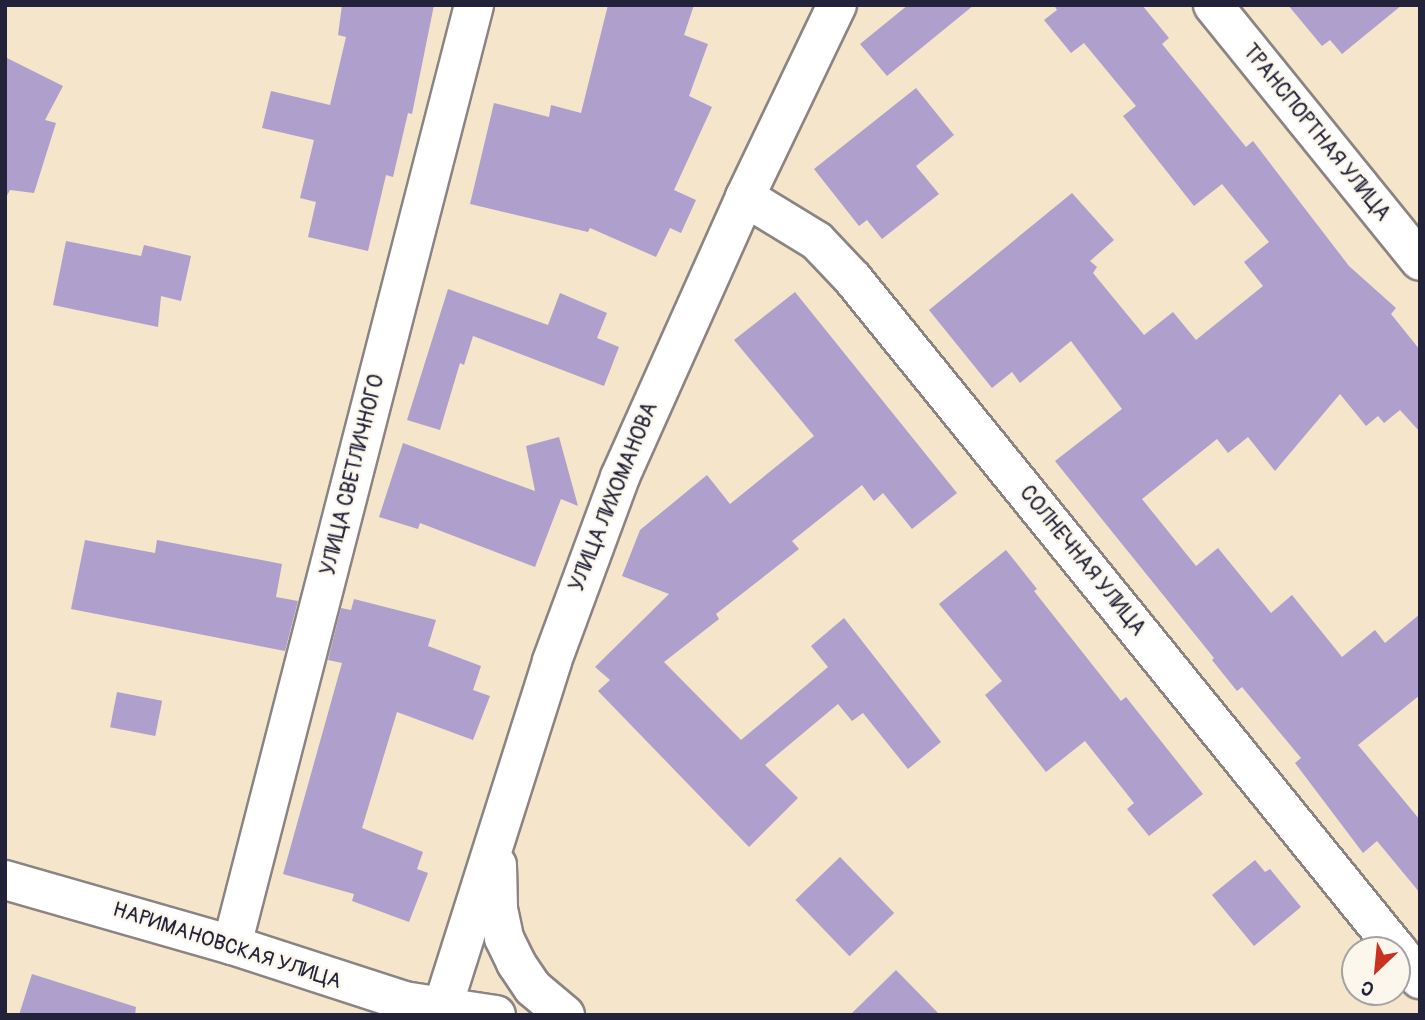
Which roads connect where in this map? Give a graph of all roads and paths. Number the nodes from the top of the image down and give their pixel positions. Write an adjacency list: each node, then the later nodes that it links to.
1 (474, 5): 9 (street, УЛИЦА СВЕТЛИЧНОГО)
2 (837, 5): 4 (street, УЛИЦА ЛИХОМАНОВА)
3 (1213, 5): 5 (street, ТРАНСПОРТНАЯ УЛИЦА)
4 (745, 197): 6 (street, УЛИЦА ЛИХОМАНОВА); 8 (street, СОЛНЕЧНАЯ УЛИЦА)
5 (1420, 261)
6 (499, 828): 11 (street, УЛИЦА ЛИХОМАНОВА); 14 (street)
7 (5, 880): 9 (street, НАРИМАНОВСКАЯ УЛИЦА)
8 (1386, 936)
9 (233, 945): 10 (street, НАРИМАНОВСКАЯ УЛИЦА)
10 (289, 964): 11 (street, НАРИМАНОВСКАЯ УЛИЦА); 12 (street)
11 (441, 1011): 13 (street, НАРИМАНОВСКАЯ УЛИЦА)
12 (353, 1015)
13 (496, 1015)
14 (565, 1015)

